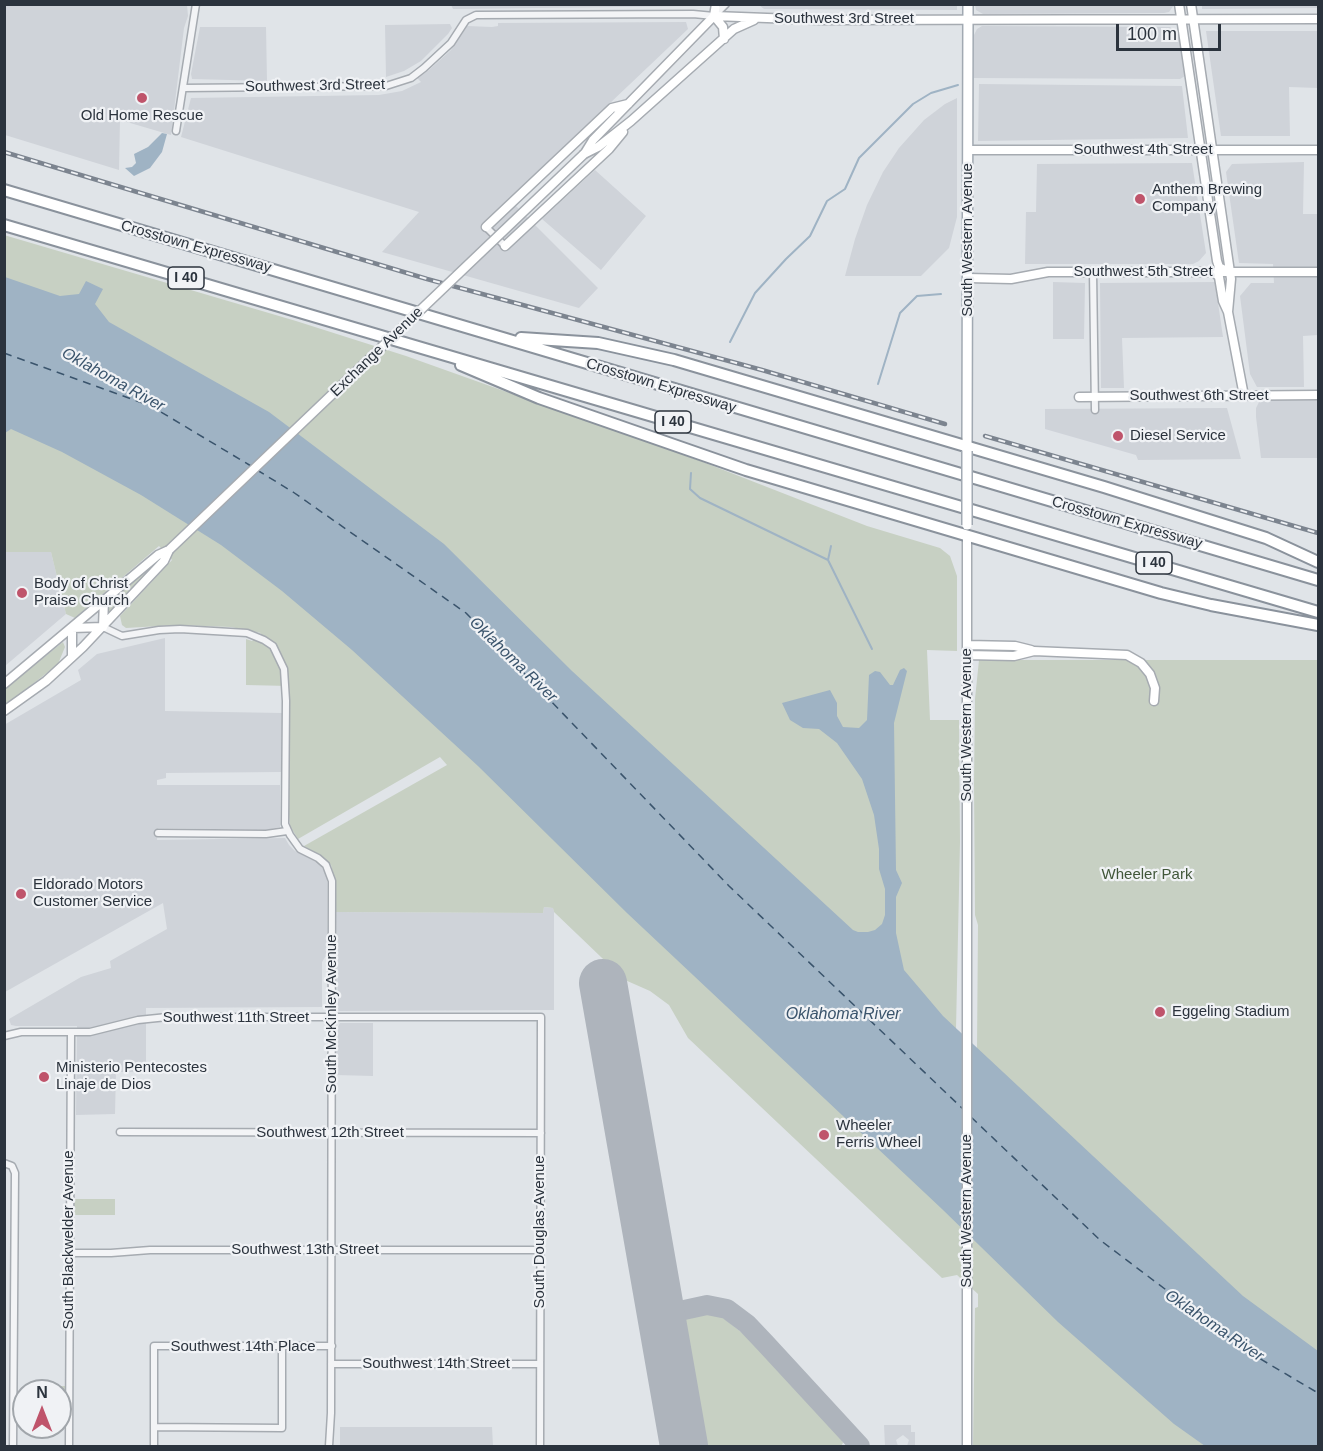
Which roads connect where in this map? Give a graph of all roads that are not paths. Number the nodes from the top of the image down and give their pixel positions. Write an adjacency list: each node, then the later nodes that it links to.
1 (196, 4): 16 (street)
2 (585, 4): 8 (street)
3 (716, 4): 9 (main road)
4 (726, 4): 9 (street, Exchange Avenue)
5 (968, 4): 12 (main road, South Western Avenue)
6 (1179, 4): 13 (main road)
7 (1191, 4): 14 (main road)
8 (585, 14): 9 (street, Southwest 3rd Street); 16 (street, Southwest 3rd Street)
9 (714, 16): 10 (main road, Southwest 3rd Street); 15 (main road); 17 (main road, Exchange Avenue)
10 (757, 18): 12 (main road, Southwest 3rd Street); 15 (main road, Exchange Avenue)
11 (1318, 19): 14 (main road, Southwest 3rd Street)
12 (968, 20): 13 (main road, Southwest 3rd Street); 20 (main road, South Western Avenue)
13 (1181, 20): 14 (main road, Southwest 3rd Street); 21 (main road)
14 (1193, 20): 22 (main road)
15 (724, 39): 18 (main road, Exchange Avenue)
16 (183, 88): 19 (street)
17 (628, 104): 24 (main road, Exchange Avenue); 27 (main road)
18 (631, 122): 24 (main road, Exchange Avenue); 28 (main road)
19 (176, 131)
20 (968, 150): 21 (main road, Southwest 4th Street); 33 (main road, South Western Avenue)
21 (1200, 150): 22 (main road, Southwest 4th Street); 30 (main road)
22 (1212, 150): 23 (main road, Southwest 4th Street); 30 (main road)
23 (1318, 150)
24 (584, 154): 44 (main road, Exchange Avenue, bridge)
25 (4, 190): 35 (highway, Crosstown Expressway / I 40)
26 (4, 225): 36 (highway, Crosstown Expressway / I 40)
27 (486, 227): 28 (street)
28 (505, 246)
29 (1214, 272): 30 (main road, Southwest 5th Street); 32 (main road, Southwest 5th Street); 34 (main road)
30 (1230, 272): 31 (main road, Southwest 5th Street); 34 (main road)
31 (1318, 272)
32 (1093, 273): 33 (main road, Southwest 5th Street); 40 (street)
33 (968, 278): 42 (main road, South Western Avenue)
34 (1228, 312): 38 (main road)
35 (502, 337): 42 (highway); 46 (highway, Crosstown Expressway / I 40)
36 (406, 342): 43 (highway); 48 (highway, Crosstown Expressway / I 40)
37 (1318, 395): 38 (main road, Southwest 6th Street)
38 (1244, 396): 40 (main road, Southwest 6th Street)
39 (1078, 397): 40 (main road, Southwest 6th Street)
40 (1094, 397): 41 (street)
41 (1095, 410)
42 (967, 449): 43 (main road, South Western Avenue, bridge); 45 (highway)
43 (967, 530): 49 (highway); 52 (main road, South Western Avenue)
44 (169, 550): 47 (main road, Exchange Avenue); 50 (main road, Exchange Avenue)
45 (1318, 562)
46 (1318, 580)
47 (104, 600): 50 (main road); 51 (main road, Exchange Avenue)
48 (1318, 612)
49 (1318, 625)
50 (103, 627): 51 (main road); 55 (main road, Exchange Avenue); 59 (street)
51 (72, 628): 55 (main road); 56 (main road, Exchange Avenue)
52 (967, 645): 53 (main road); 54 (main road, South Western Avenue)
53 (1034, 651): 54 (main road); 57 (main road)
54 (967, 655): 82 (main road, South Western Avenue)
55 (72, 657): 58 (main road, Exchange Avenue)
56 (4, 684)
57 (1154, 700)
58 (4, 711)
59 (287, 831): 60 (street); 62 (street, South McKinley Avenue)
60 (158, 833)
61 (541, 1017): 62 (street, Southwest 11th Street); 67 (street, South Douglas Avenue)
62 (331, 1018): 63 (street, Southwest 11th Street); 66 (street, South McKinley Avenue)
63 (70, 1033): 64 (street, Southwest 11th Street); 71 (street, South Blackwelder Avenue)
64 (4, 1036)
65 (120, 1132): 66 (street, Southwest 12th Street)
66 (332, 1133): 67 (street, Southwest 12th Street); 69 (street, South McKinley Avenue)
67 (541, 1133): 70 (street, South Douglas Avenue)
68 (4, 1163): 77 (street)
69 (331, 1250): 70 (street, Southwest 13th Street); 71 (street, Southwest 13th Street); 72 (street, South McKinley Avenue)
70 (540, 1251): 75 (street, South Douglas Avenue)
71 (69, 1253): 78 (street, South Blackwelder Avenue)
72 (332, 1346): 73 (street, Southwest 14th Place); 74 (street, South McKinley Avenue)
73 (282, 1347): 76 (street, Southwest 14th Place); 76 (street)
74 (332, 1364): 75 (street, Southwest 14th Street); 80 (street, South McKinley Avenue)
75 (540, 1364): 81 (street, South Douglas Avenue)
76 (154, 1427): 79 (street)
77 (13, 1446)
78 (69, 1446)
79 (154, 1446)
80 (329, 1446)
81 (540, 1446)
82 (967, 1446)

